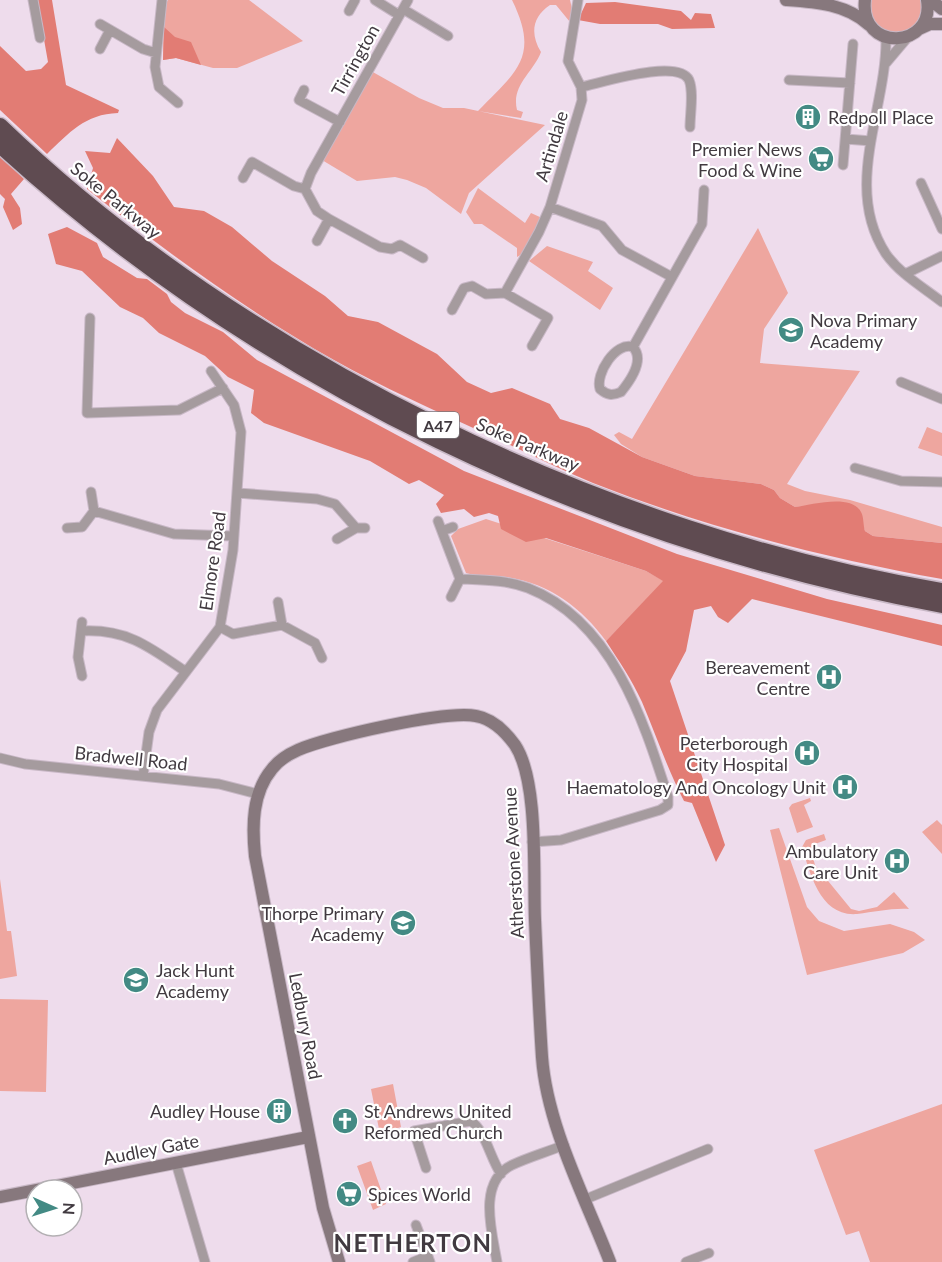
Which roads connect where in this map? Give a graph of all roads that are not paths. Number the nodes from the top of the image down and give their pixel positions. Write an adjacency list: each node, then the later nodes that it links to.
1 (33, 0): 22 (street)
2 (162, 0): 26 (street)
3 (355, 0): 13 (street, Tirrington)
4 (375, 0): 14 (street, Tirrington)
5 (408, 0): 14 (street, Tirrington)
6 (578, 0): 30 (street)
7 (786, 0): 11 (street)
8 (846, 0): 11 (street)
9 (865, 0): 17 (street)
10 (929, 0): 12 (street); 18 (street)
11 (807, 2): 17 (street)
12 (942, 9)
13 (349, 11)
14 (401, 12): 20 (street, Tirrington); 33 (street, Tirrington)
15 (100, 24): 19 (street)
16 (942, 24): 18 (street)
17 (869, 26): 23 (street)
18 (919, 29): 21 (street)
19 (110, 30): 25 (street); 26 (street)
20 (448, 36)
21 (908, 36): 23 (street); 27 (street)
22 (40, 38)
23 (886, 38): 27 (street)
24 (853, 44): 29 (street)
25 (100, 49)
26 (156, 53): 32 (street)
27 (886, 63): 37 (street)
28 (789, 80): 29 (street)
29 (850, 84): 36 (street)
30 (581, 87): 35 (street); 44 (street, Artindale)
31 (304, 90): 33 (street, Tirrington)
32 (178, 103)
33 (339, 122): 42 (street, Tirrington)
34 (0, 126): 74 (highway, Soke Parkway / A47)
35 (690, 127)
36 (846, 139): 37 (street); 39 (street)
37 (871, 141): 50 (street)
38 (0, 146): 77 (highway, Soke Parkway / A47)
39 (843, 165)
40 (243, 177): 42 (street)
41 (921, 183): 46 (street)
42 (305, 189): 45 (street)
43 (704, 190): 51 (street)
44 (550, 207): 51 (street); 52 (street, Artindale)
45 (329, 219): 47 (street); 49 (street)
46 (942, 230)
47 (317, 241)
48 (942, 255): 50 (street)
49 (423, 258)
50 (905, 274): 53 (street)
51 (672, 277): 57 (street)
52 (505, 293): 54 (street); 56 (street)
53 (942, 302)
54 (452, 310)
55 (90, 318): 60 (street)
56 (532, 346)
57 (633, 347): 57 (street)
58 (211, 371): 60 (street, Elmore Road)
59 (901, 382): 61 (street)
60 (223, 388): 65 (street, Elmore Road)
61 (942, 399)
62 (855, 468): 63 (street)
63 (942, 480)
64 (91, 492): 66 (street)
65 (238, 493): 71 (street, Elmore Road); 72 (street)
66 (94, 511): 69 (street); 71 (street)
67 (438, 521): 70 (street)
68 (453, 526): 70 (street)
69 (67, 528)
70 (442, 531): 73 (street)
71 (233, 536): 79 (street, Elmore Road)
72 (337, 539)
73 (460, 579): 75 (street); 86 (street)
74 (942, 591)
75 (450, 597)
76 (278, 602): 78 (street)
77 (942, 605)
78 (282, 625): 79 (street); 80 (street)
79 (220, 627): 81 (street, Elmore Road)
80 (322, 658)
81 (186, 672): 82 (street); 84 (street, Elmore Road)
82 (82, 676)
83 (0, 758): 84 (street, Bradwell Road)
84 (143, 776): 85 (street, Bradwell Road)
85 (258, 794): 86 (street, Atherstone Avenue); 87 (street, Ledbury Road)
86 (532, 842): 88 (street, Atherstone Avenue)
87 (308, 1137): 90 (street, Audley Gate); 99 (street, Ledbury Road)
88 (564, 1145): 92 (street); 94 (street, Atherstone Avenue)
89 (708, 1149): 94 (street)
90 (176, 1162): 93 (street, Audley Gate); 98 (street)
91 (426, 1168): 92 (street)
92 (501, 1174): 101 (street)
93 (0, 1197)
94 (586, 1199): 102 (street, Atherstone Avenue)
95 (416, 1225): 97 (street)
96 (709, 1253): 103 (street)
97 (429, 1259): 100 (street)
98 (205, 1262)
99 (339, 1262)
100 (413, 1262)
101 (497, 1262)
102 (610, 1262)
103 (686, 1262)

